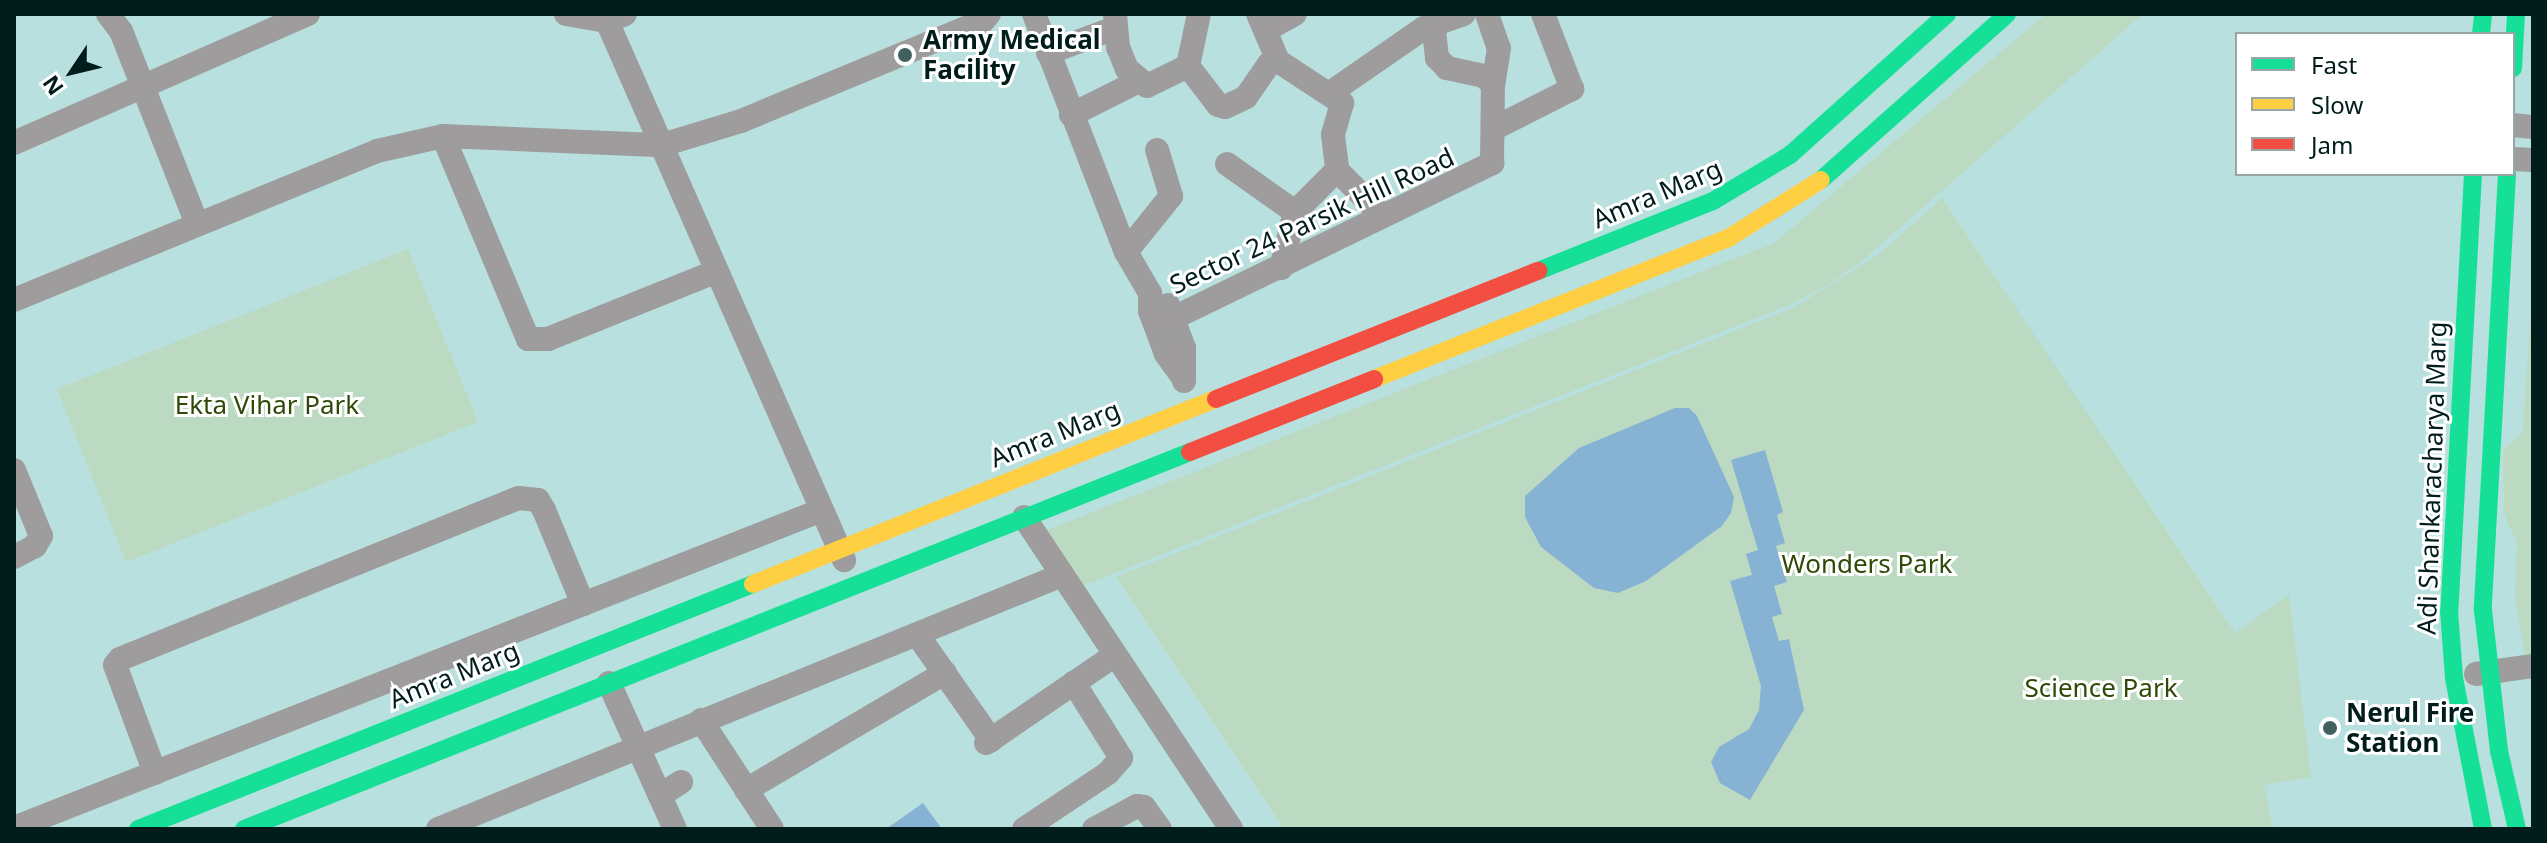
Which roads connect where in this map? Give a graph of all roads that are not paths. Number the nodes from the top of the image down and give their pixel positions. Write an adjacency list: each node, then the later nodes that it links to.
1 (108, 14): 24 (street)
2 (308, 14): 24 (street)
3 (566, 14): 14 (street)
4 (989, 14): 30 (street)
5 (1034, 14): 18 (street, Sector 24 Parsik Hill Road)
6 (1199, 14): 21 (street)
7 (1295, 14): 17 (street)
8 (1464, 14): 16 (street)
9 (1487, 14): 23 (street, Sector 24 Parsik Hill Road)
10 (1543, 14): 27 (street)
11 (1927, 14): 19 (main road)
12 (1947, 14): 19 (main road, Amra Marg)
13 (2007, 14): 45 (main road)
14 (616, 17): 30 (street)
15 (1115, 21): 18 (street); 22 (street)
16 (1437, 21): 23 (street); 25 (street)
17 (1262, 22): 20 (street)
18 (1048, 53): 26 (street, Sector 24 Parsik Hill Road)
19 (1903, 54): 44 (main road, Amra Marg)
20 (1278, 61): 21 (street); 25 (street)
21 (1188, 66): 22 (street)
22 (1137, 82): 26 (street)
23 (1493, 85): 27 (street, Sector 24 Parsik Hill Road)
24 (142, 90): 29 (street); 38 (street)
25 (1330, 93): 33 (street)
26 (1071, 115): 39 (street, Sector 24 Parsik Hill Road)
27 (1493, 129): 37 (street, Sector 24 Parsik Hill Road)
28 (443, 136): 30 (street); 38 (street); 41 (street)
29 (14, 143)
30 (662, 145): 41 (street)
31 (1157, 150): 39 (street)
32 (1227, 164): 36 (street)
33 (1337, 170): 36 (street); 37 (street)
34 (2473, 176): 59 (main road, Adi Shankaracharya Marg)
35 (2507, 176): 57 (main road)
36 (1295, 212): 40 (street)
37 (1382, 216): 40 (street, Sector 24 Parsik Hill Road)
38 (197, 224): 42 (street)
39 (1126, 252): 43 (street, Sector 24 Parsik Hill Road)
40 (1281, 268): 43 (street, Sector 24 Parsik Hill Road)
41 (717, 271): 47 (street)
42 (14, 300)
43 (1165, 322): 44 (street)
44 (1195, 406): 45 (street); 49 (main road, Amra Marg)
45 (1210, 447): 48 (main road)
46 (14, 470): 50 (street)
47 (822, 510): 49 (street); 53 (street)
48 (1024, 517): 51 (street); 52 (main road)
49 (840, 549): 52 (street); 68 (main road, Amra Marg)
50 (14, 557)
51 (1062, 575): 54 (street); 55 (street)
52 (855, 585): 60 (main road)
53 (583, 604): 64 (street); 64 (street)
54 (919, 637): 58 (street); 62 (street)
55 (1115, 655): 61 (street); 76 (street)
56 (2533, 666): 57 (street)
57 (2488, 672): 59 (street); 78 (main road)
58 (945, 673): 61 (street); 65 (street)
59 (2454, 678): 77 (main road, Adi Shankaracharya Marg)
60 (609, 683): 63 (street); 69 (main road)
61 (1074, 683): 73 (street)
62 (701, 720): 63 (street); 65 (street)
63 (641, 748): 66 (street); 71 (street)
64 (155, 773): 67 (street)
65 (746, 790): 72 (street)
66 (473, 822): 70 (street)
67 (14, 828)
68 (138, 829)
69 (244, 829)
70 (438, 829)
71 (675, 829)
72 (772, 829)
73 (1024, 829)
74 (1094, 829): 75 (street)
75 (1160, 829)
76 (1231, 829)
77 (2483, 829)
78 (2517, 829)

